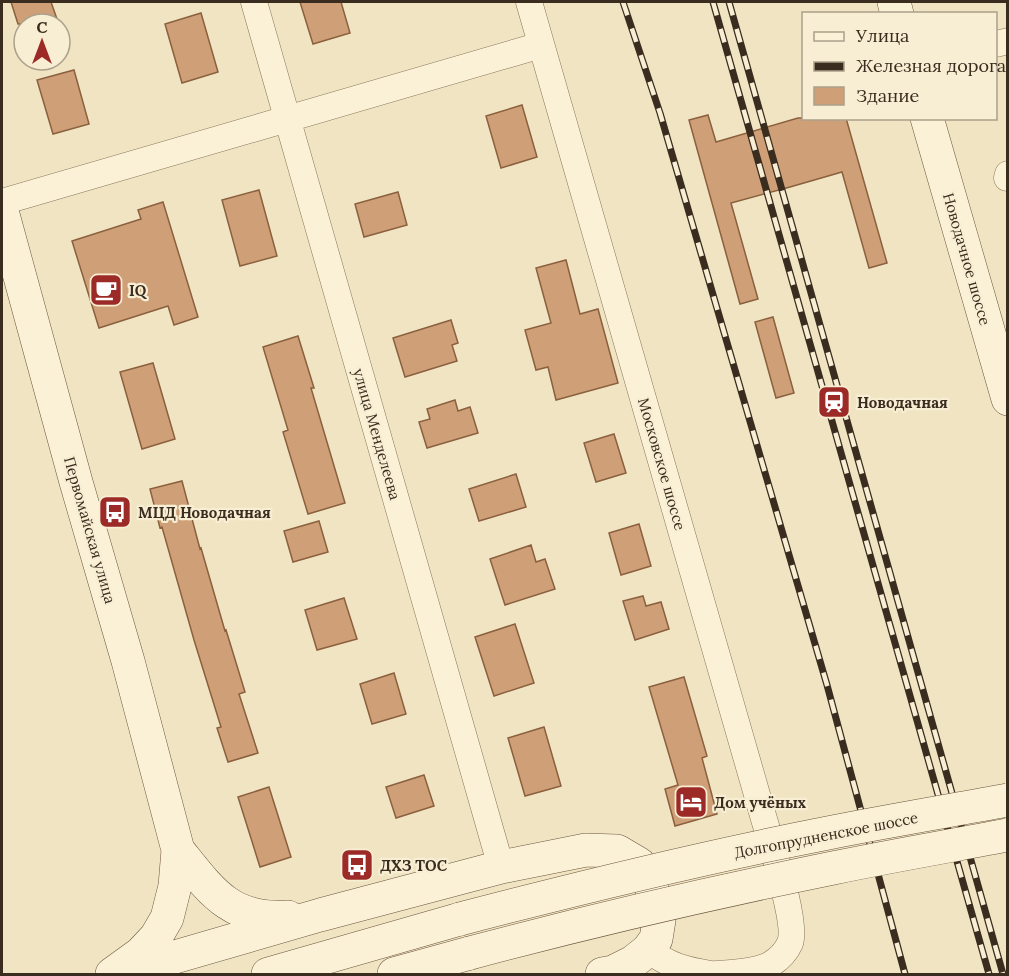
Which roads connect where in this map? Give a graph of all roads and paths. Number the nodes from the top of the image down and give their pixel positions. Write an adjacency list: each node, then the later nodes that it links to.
1 (254, 2): 4 (street, улица Менделеева)
2 (529, 2): 3 (street, Московское шоссе)
3 (541, 45): 4 (street); 20 (street, Московское шоссе)
4 (288, 119): 6 (street); 12 (street, улица Менделеева)
5 (928, 120): 8 (main road, Новодачное шоссе)
6 (2, 202)
7 (2, 211): 11 (main road, Первомайская улица)
8 (1008, 399)
9 (1008, 800): 16 (main road, Долгопрудненское шоссе, bridge)
10 (1008, 835): 17 (main road, bridge)
11 (178, 850): 13 (main road); 15 (main road)
12 (501, 867): 13 (main road); 14 (main road)
13 (320, 915): 15 (main road)
14 (648, 950): 18 (main road); 19 (street)
15 (112, 975)
16 (268, 975)
17 (394, 975)
18 (602, 975)
19 (711, 975)
20 (717, 975)

